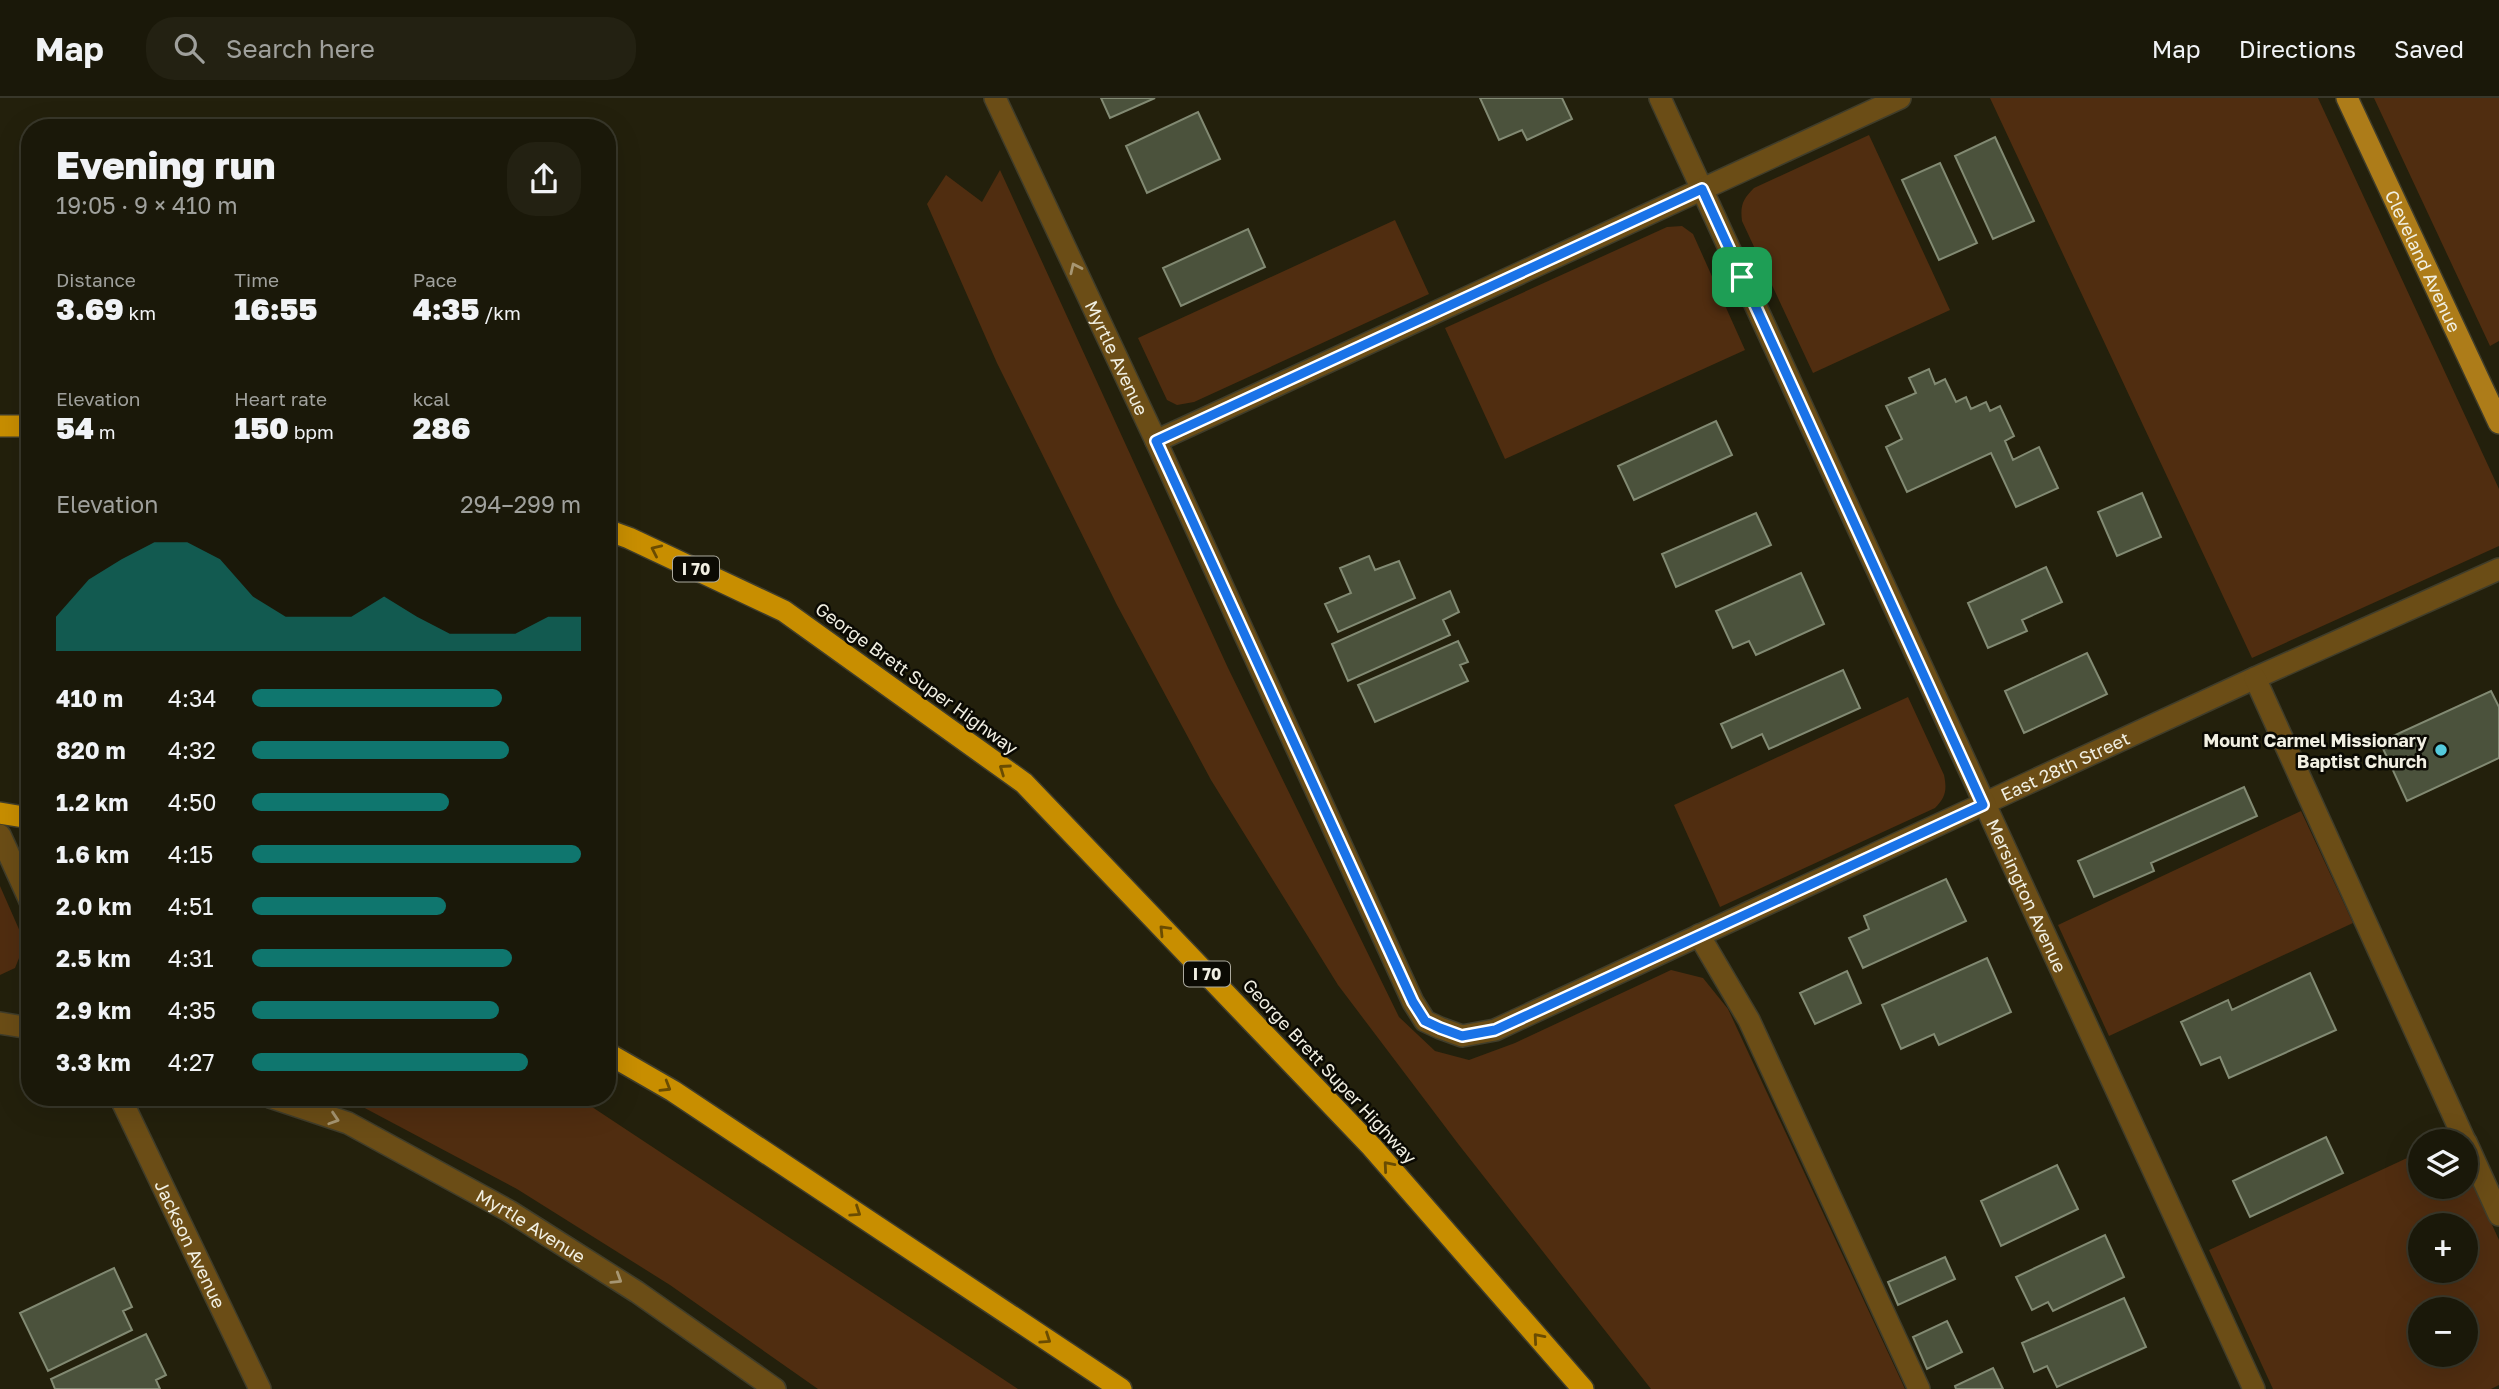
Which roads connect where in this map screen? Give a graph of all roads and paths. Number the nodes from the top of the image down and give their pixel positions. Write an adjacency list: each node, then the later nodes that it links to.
1 (995, 98): 9 (street, Myrtle Avenue, one-way to 1)
2 (1660, 98): 5 (street, Mersington Avenue)
3 (1900, 98): 5 (street)
4 (2347, 98): 6 (main road, Cleveland Avenue)
5 (1702, 189): 9 (street); 13 (street, Mersington Avenue)
6 (2499, 423)
7 (1, 426): 8 (highway)
8 (21, 426)
9 (1156, 441): 21 (street, Myrtle Avenue)
10 (616, 534): 31 (highway, George Brett Super Highway / I 70, one-way to 10)
11 (2499, 569): 12 (street, East 28th Street)
12 (2255, 678): 13 (street, East 28th Street); 25 (street)
13 (1983, 805): 18 (street, East 28th Street); 33 (street, Mersington Avenue)
14 (0, 813): 15 (highway)
15 (21, 816)
16 (0, 835): 17 (street)
17 (21, 881)
18 (1699, 936): 21 (street, East 28th Street); 32 (street)
19 (0, 1023): 20 (street)
20 (21, 1026)
21 (1440, 1028)
22 (616, 1058): 30 (highway, one-way to 30)
23 (124, 1106): 28 (street, Jackson Avenue)
24 (297, 1106): 29 (street, Myrtle Avenue, one-way to 29)
25 (2461, 1129)
26 (2478, 1168): 27 (street)
27 (2499, 1215)
28 (260, 1389)
29 (775, 1389)
30 (1121, 1389)
31 (1583, 1389)
32 (1919, 1389)
33 (2254, 1389)

